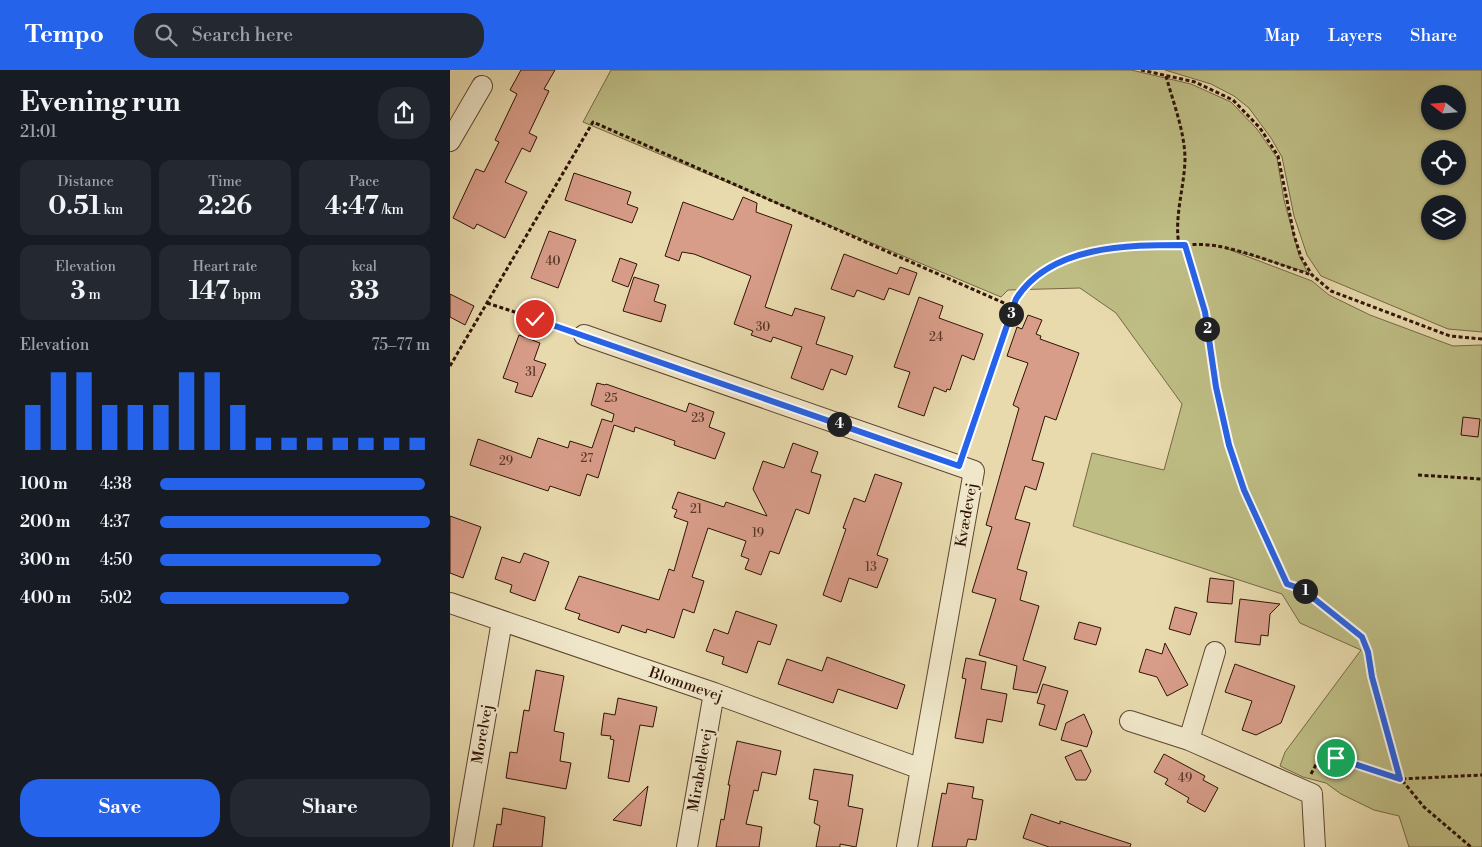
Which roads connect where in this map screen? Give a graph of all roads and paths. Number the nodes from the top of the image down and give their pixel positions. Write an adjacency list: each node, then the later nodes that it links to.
1 (1141, 70): 2 (path)
2 (1151, 71): 3 (path)
3 (1166, 76): 6 (path); 8 (path)
4 (482, 86): 5 (street)
5 (450, 141)
6 (1179, 245): 7 (path); 10 (path)
7 (1185, 245): 8 (path); 25 (path)
8 (1312, 275): 12 (path)
9 (487, 302): 10 (path); 11 (path); 13 (path)
10 (1014, 307): 14 (path)
11 (584, 335): 14 (street, Kvædevej)
12 (1482, 339)
13 (450, 366)
14 (959, 466): 23 (street, Kvædevej)
15 (1418, 475): 16 (path)
16 (1482, 479)
17 (450, 603): 18 (street, Blommevej)
18 (502, 621): 20 (street, Blommevej); 27 (street, Morelvej)
19 (1215, 652): 22 (street)
20 (714, 693): 23 (street, Blommevej); 28 (street, Mirabellevej)
21 (1130, 721): 22 (street)
22 (1189, 740): 26 (street)
23 (921, 769): 29 (street, Kvædevej)
24 (1482, 774): 25 (path)
25 (1400, 779): 26 (path); 31 (path)
26 (1304, 790): 30 (street)
27 (463, 847)
28 (687, 847)
29 (907, 847)
30 (1315, 847)
31 (1471, 847)

